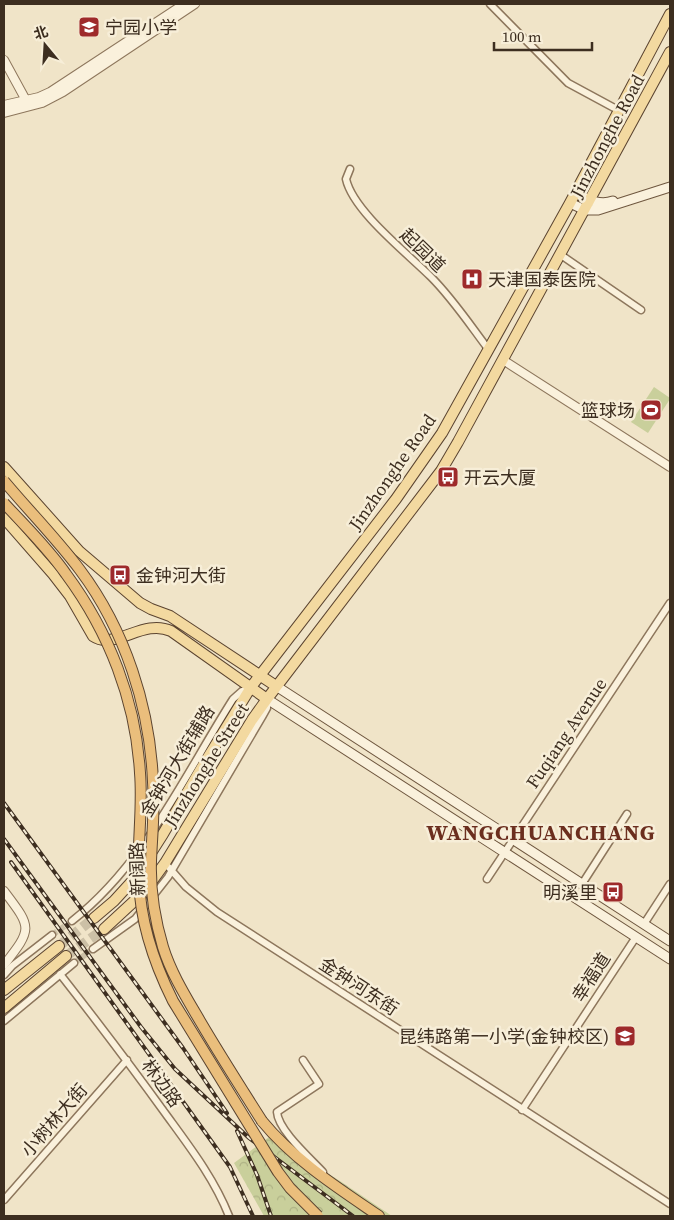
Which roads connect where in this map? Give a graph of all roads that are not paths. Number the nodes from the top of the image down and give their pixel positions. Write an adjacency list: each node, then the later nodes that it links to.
1 (184, 4): 7 (street)
2 (195, 4): 7 (street)
3 (490, 4): 9 (street)
4 (670, 14): 9 (main road, Jinzhonghe Road)
5 (670, 52): 15 (main road, Jinzhonghe Road)
6 (4, 60): 7 (street)
7 (28, 104): 8 (street); 10 (street)
8 (4, 105)
9 (618, 110): 14 (main road, Jinzhonghe Road)
10 (4, 113)
11 (350, 169): 20 (street, 起园道)
12 (670, 183): 15 (main road)
13 (670, 187): 17 (main road)
14 (575, 193): 15 (main road); 16 (main road, Jinzhonghe Road)
15 (591, 200): 17 (main road, Jinzhonghe Road)
16 (570, 203): 17 (main road); 20 (main road, Jinzhonghe Road)
17 (585, 210): 18 (main road, Jinzhonghe Road)
18 (560, 255): 19 (street); 21 (main road, Jinzhonghe Road)
19 (640, 310)
20 (489, 350): 28 (main road, Jinzhonghe Road)
21 (503, 360): 23 (street); 29 (main road, Jinzhonghe Road)
22 (4, 467): 28 (main road)
23 (670, 467)
24 (4, 481): 63 (highway, 新阔路, bridge)
25 (4, 503): 67 (highway, 新阔路, bridge)
26 (4, 518): 30 (main road)
27 (670, 603): 35 (street, Fuqiang Avenue)
28 (260, 675): 29 (main road); 30 (main road, Jinzhonghe Road)
29 (276, 686): 31 (main road, Jinzhonghe Street); 35 (main road)
30 (251, 687): 31 (main road); 32 (main road, Jinzhonghe Road); 43 (street, 金钟河大街辅路)
31 (267, 699): 33 (main road, Jinzhonghe Street); 36 (main road); 37 (street)
32 (236, 710): 33 (main road); 42 (main road, Jinzhonghe Road)
33 (252, 720): 37 (main road, Jinzhonghe Street)
34 (627, 814): 39 (street)
35 (514, 840): 36 (street, Fuqiang Avenue); 39 (main road)
36 (505, 852): 38 (street, Fuqiang Avenue); 47 (main road)
37 (169, 867): 45 (main road, Jinzhonghe Street); 50 (street); 62 (street, 金钟河东街)
38 (487, 879)
39 (582, 884): 44 (main road)
40 (670, 884): 44 (street)
41 (4, 891): 53 (street)
42 (94, 918)
43 (72, 921)
44 (644, 924): 48 (main road)
45 (104, 929)
46 (52, 935): 55 (street)
47 (636, 937): 51 (main road); 62 (street, 幸福道)
48 (670, 941)
49 (59, 946): 56 (main road)
50 (93, 949)
51 (670, 959)
52 (70, 960): 54 (street); 57 (main road)
53 (4, 965)
54 (60, 974): 59 (street); 60 (street, 林边路)
55 (4, 975)
56 (4, 990)
57 (7, 1006): 58 (main road)
58 (4, 1013)
59 (4, 1021)
60 (127, 1060): 64 (street, 小树林大街); 66 (street, 林边路)
61 (303, 1060): 63 (street)
62 (522, 1110): 65 (street, 金钟河东街)
63 (333, 1184): 68 (highway, 新阔路)
64 (4, 1200)
65 (670, 1204)
66 (229, 1216)
67 (318, 1216)
68 (380, 1216)

